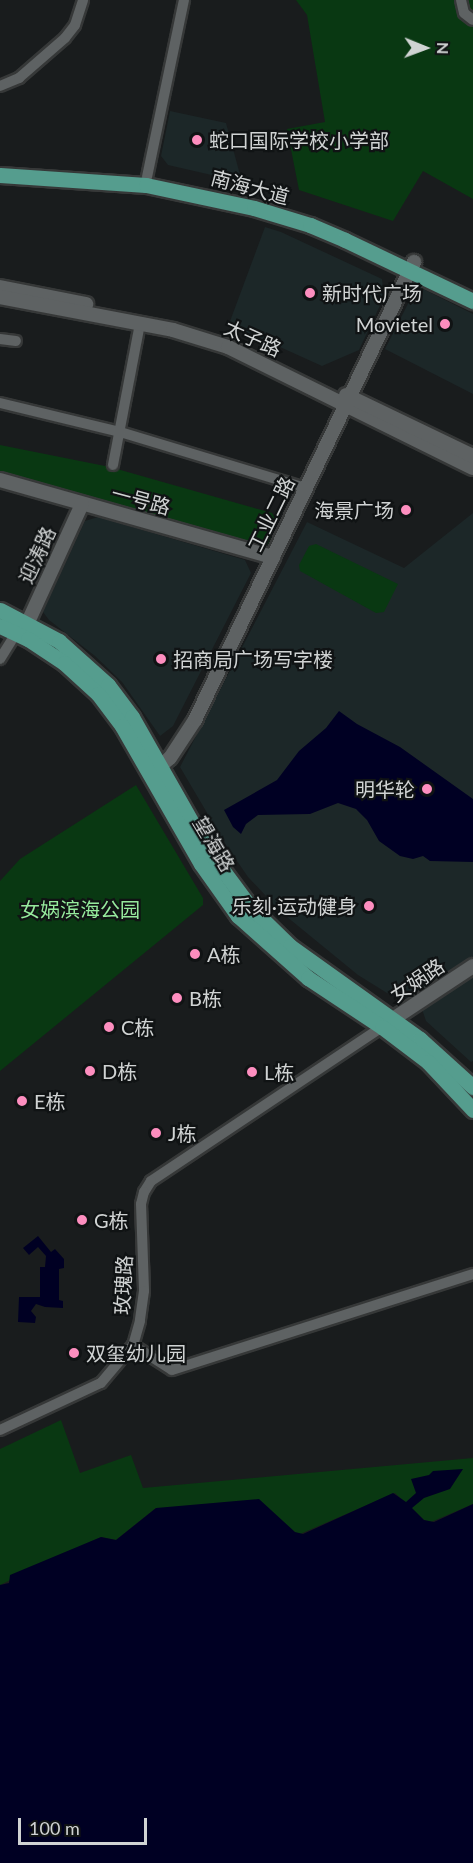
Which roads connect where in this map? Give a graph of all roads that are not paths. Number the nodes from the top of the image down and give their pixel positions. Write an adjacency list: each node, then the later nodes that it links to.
1 (83, 0): 5 (street)
2 (184, 0): 8 (street)
3 (461, 0): 4 (street)
4 (473, 20)
5 (0, 86)
6 (0, 166): 8 (main road, 南海大道)
7 (0, 175): 9 (main road, 南海大道)
8 (147, 177): 9 (main road, 南海大道)
9 (412, 265): 11 (main road, 南海大道); 13 (main road, 南海大道); 17 (street, 工业二路)
10 (0, 287): 17 (street, 太子路)
11 (473, 290)
12 (0, 297): 14 (street, 太子路)
13 (473, 301)
14 (140, 324): 17 (street, 太子路); 19 (street)
15 (0, 339): 16 (street)
16 (16, 341)
17 (348, 400): 20 (street, 太子路); 22 (street, 太子路); 24 (street, 工业二路)
18 (0, 403): 19 (street)
19 (120, 432): 21 (street); 24 (street)
20 (473, 456)
21 (113, 465)
22 (473, 468)
23 (0, 480): 25 (street, 一号路)
24 (306, 488): 26 (street, 工业二路)
25 (82, 504): 26 (street, 一号路); 28 (street, 迎涛路)
26 (273, 557): 32 (street, 工业二路)
27 (0, 610): 28 (main road, 望海路)
28 (28, 622): 32 (main road, 望海路)
29 (0, 626): 30 (main road, 望海路)
30 (16, 633): 31 (street); 32 (main road, 望海路)
31 (0, 659)
32 (155, 771): 34 (main road, 望海路)
33 (473, 966): 34 (street, 女娲路)
34 (388, 1023): 35 (main road, 望海路); 36 (main road, 望海路); 38 (street, 玫瑰路)
35 (473, 1087)
36 (473, 1110)
37 (473, 1274): 38 (street, 玫瑰路)
38 (133, 1345): 39 (street)
39 (0, 1430)

